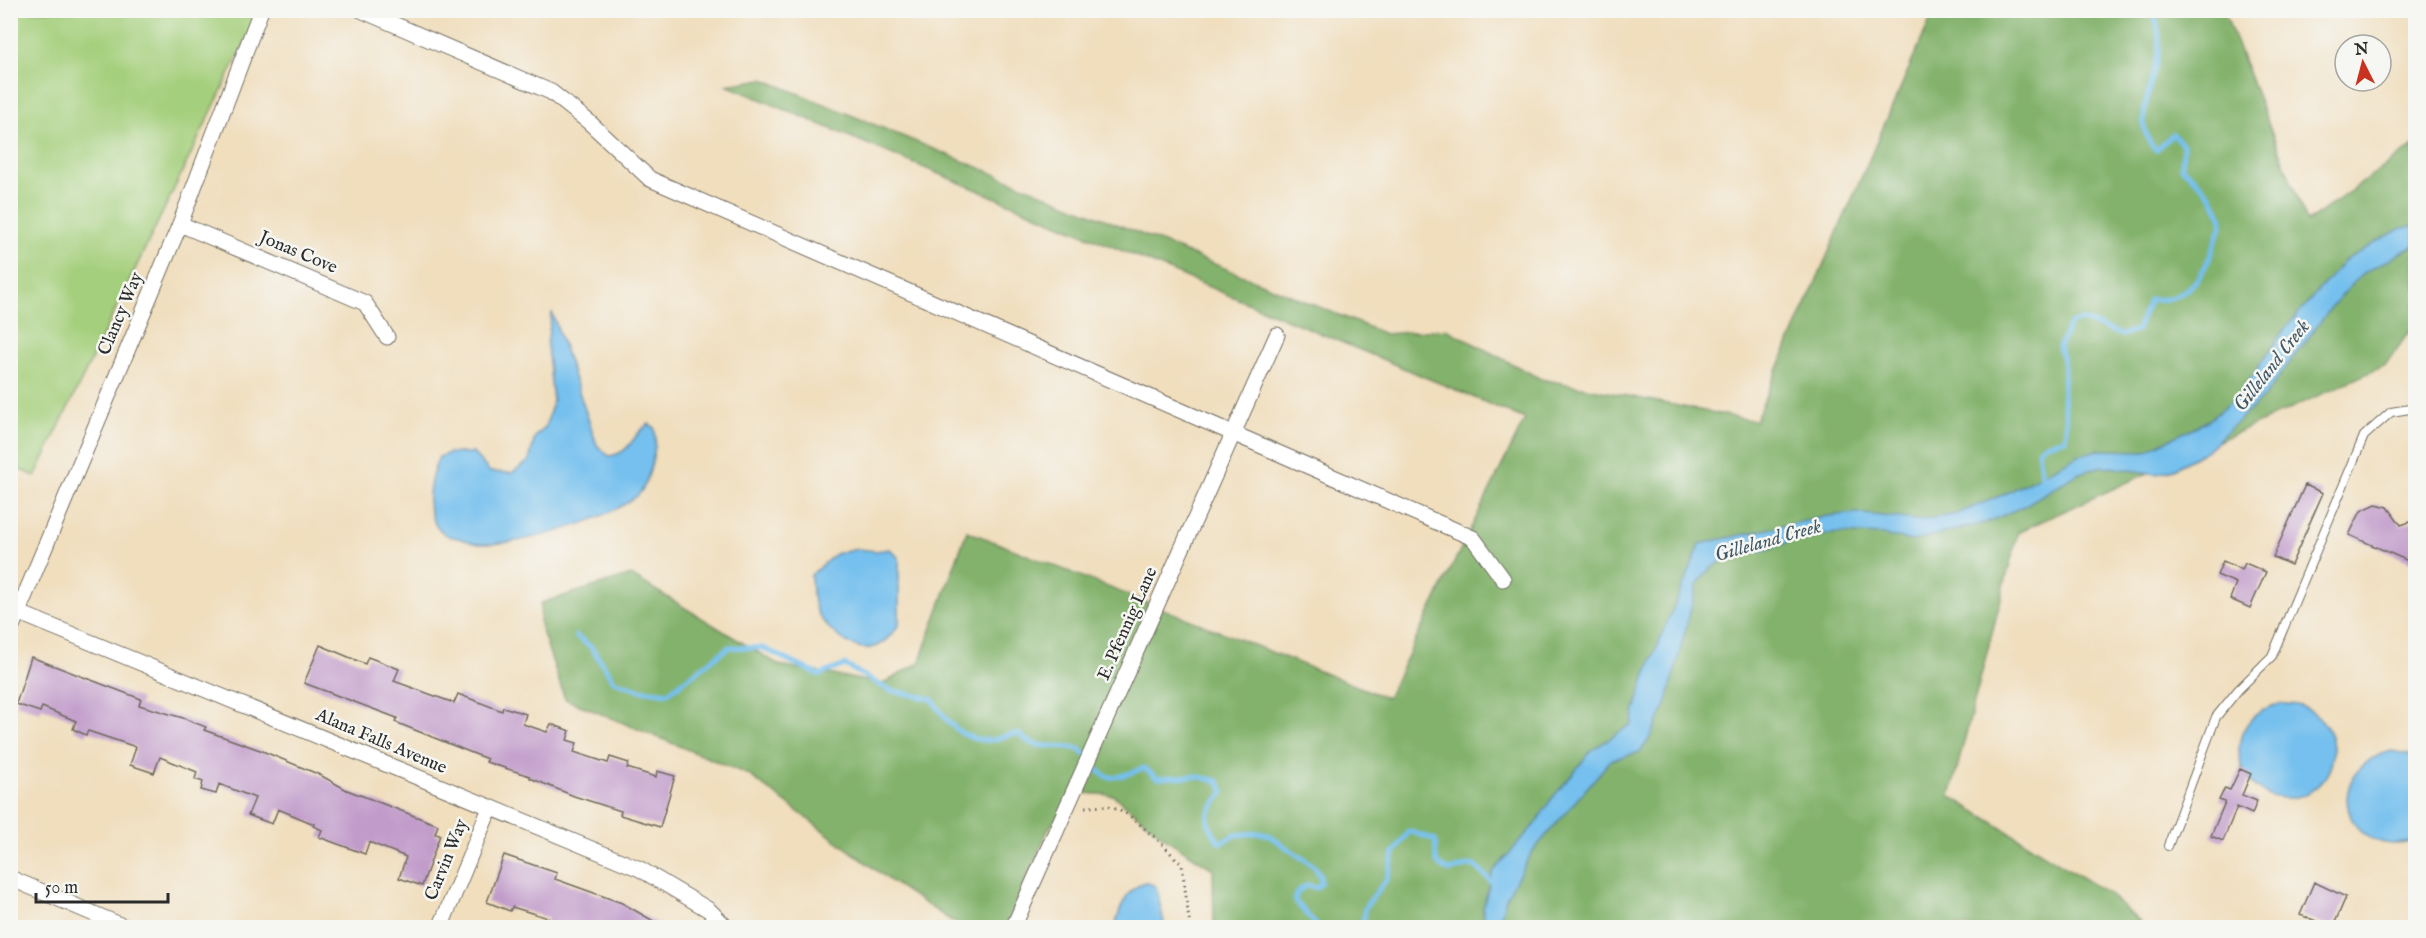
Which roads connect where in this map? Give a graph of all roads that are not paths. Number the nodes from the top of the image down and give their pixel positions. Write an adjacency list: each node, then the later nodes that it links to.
1 (261, 10): 3 (street, Clancy Way)
2 (361, 10): 7 (street)
3 (180, 224): 5 (street, Jonas Cove); 9 (street, Clancy Way)
4 (1278, 335): 7 (street, E. Pfennig Lane)
5 (387, 337)
6 (2415, 408): 12 (lane)
7 (1235, 435): 8 (street); 17 (street, E. Pfennig Lane)
8 (1503, 579)
9 (14, 611): 10 (street, Clancy Way); 11 (street, Alana Falls Avenue)
10 (10, 631)
11 (490, 808): 15 (street, Carvin Way); 16 (street, Alana Falls Avenue)
12 (2168, 846)
13 (10, 878): 14 (street)
14 (127, 927)
15 (440, 927)
16 (727, 927)
17 (1013, 927)

